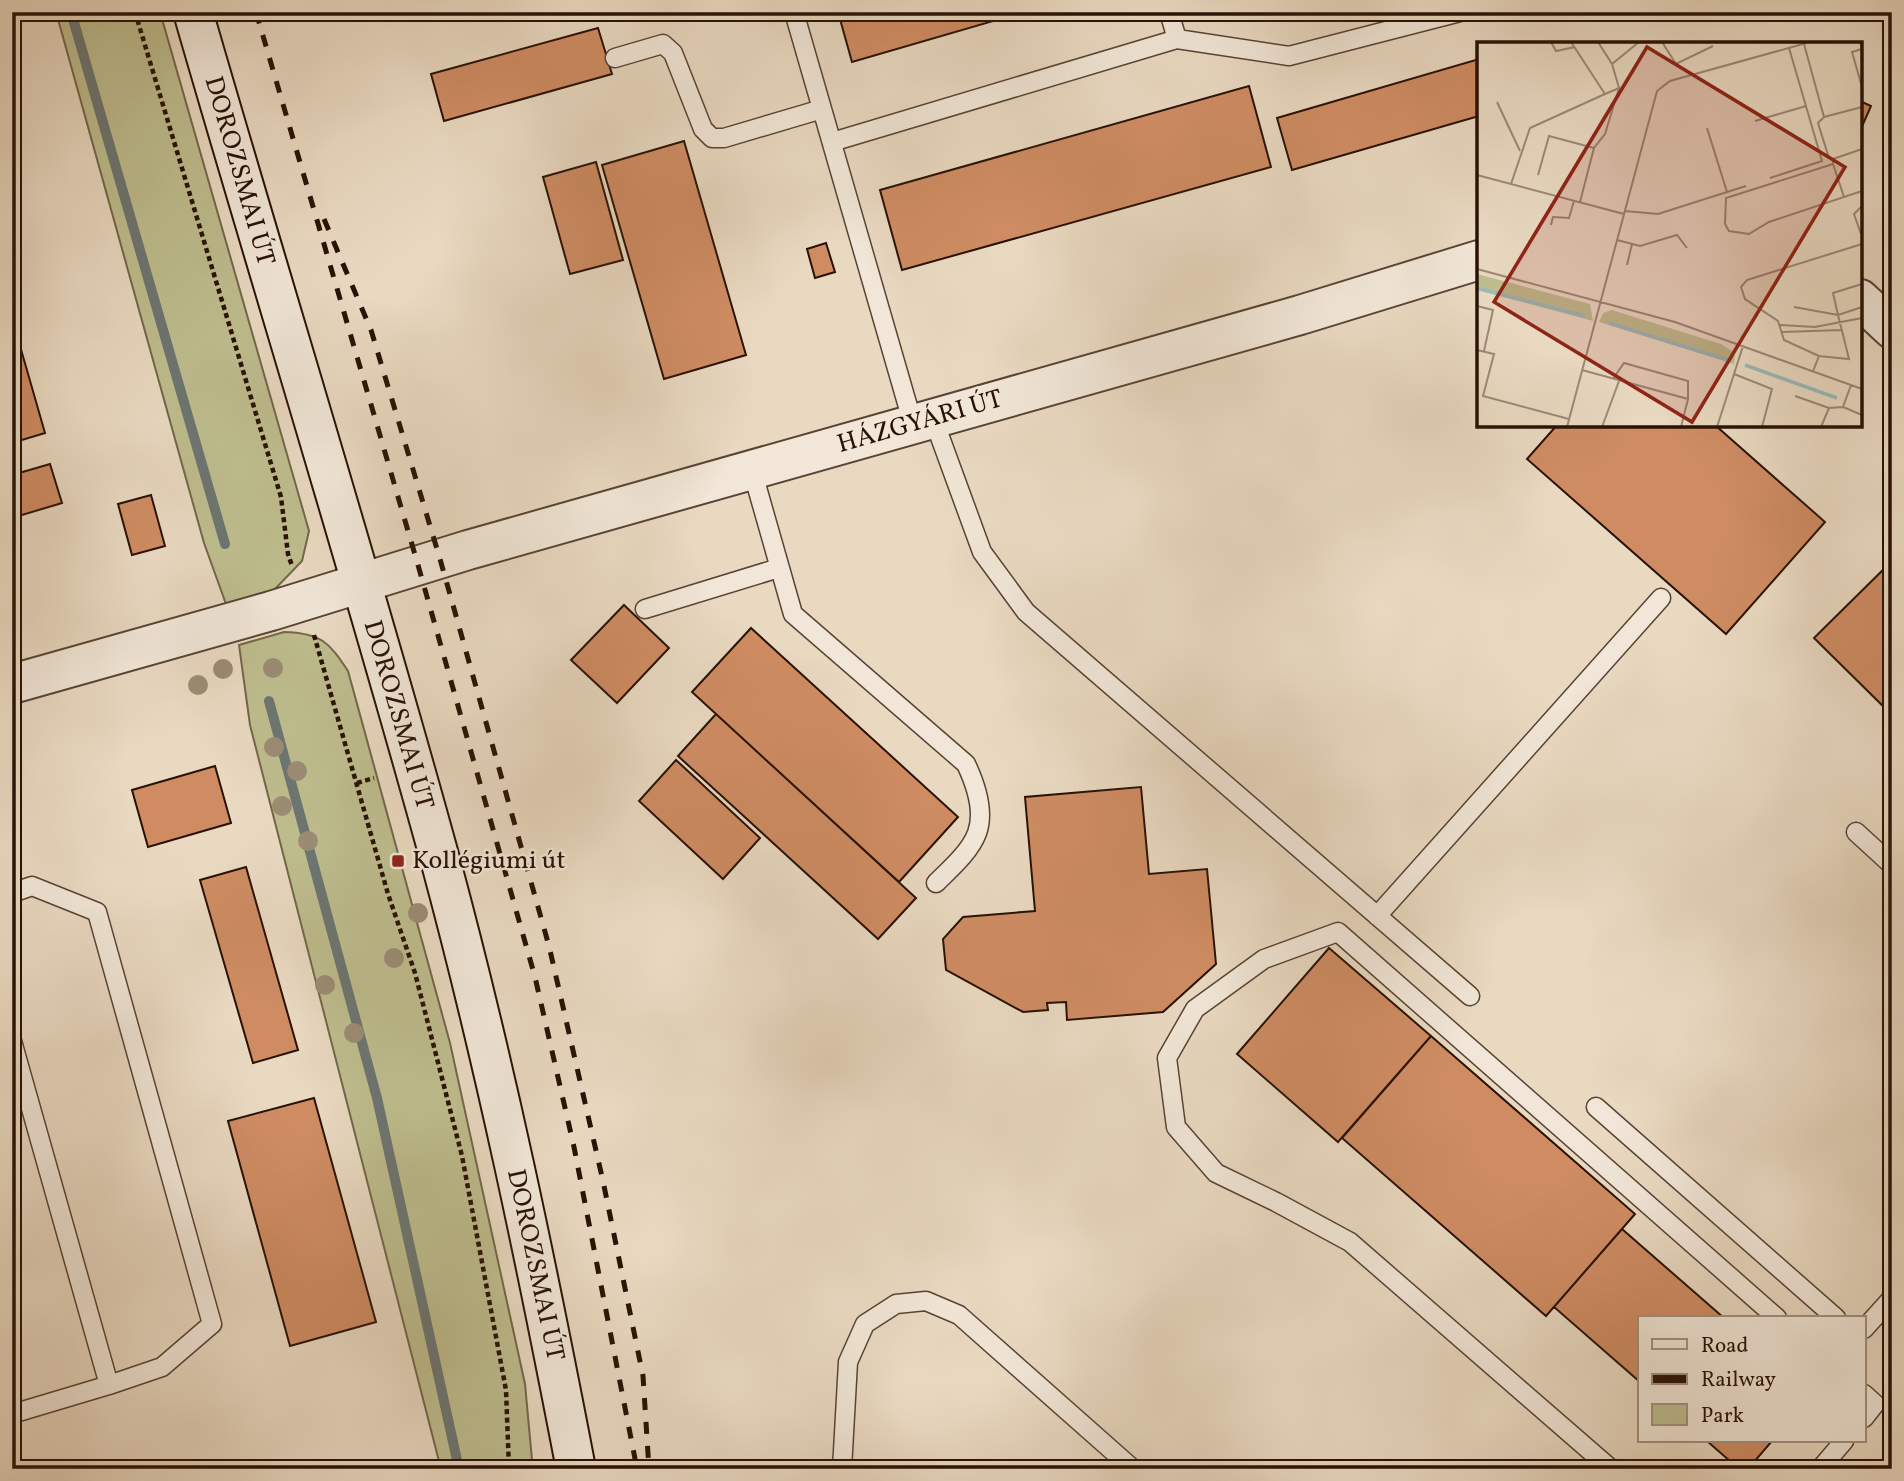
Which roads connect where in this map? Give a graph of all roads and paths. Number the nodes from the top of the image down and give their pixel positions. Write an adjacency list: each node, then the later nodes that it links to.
1 (135, 12): 18 (path)
2 (193, 12): 16 (street, DOROZSMAI ÚT)
3 (794, 12): 8 (lane)
4 (1170, 12): 6 (lane)
5 (1460, 12): 6 (lane)
6 (1177, 39): 9 (lane)
7 (615, 58): 8 (lane)
8 (822, 109): 9 (lane)
9 (832, 142): 13 (lane)
10 (1477, 261): 13 (street, HÁZGYÁRI ÚT)
11 (1862, 301): 12 (street)
12 (1892, 329)
13 (923, 421): 14 (street, HÁZGYÁRI ÚT); 27 (lane)
14 (752, 470): 15 (lane); 16 (street, HÁZGYÁRI ÚT)
15 (779, 568): 19 (lane); 25 (lane)
16 (360, 584): 18 (street); 41 (street, DOROZSMAI ÚT)
17 (1661, 598): 27 (lane)
18 (304, 601): 20 (street); 22 (path)
19 (645, 609)
20 (12, 684)
21 (374, 778): 22 (path)
22 (357, 783): 40 (path)
23 (1856, 832): 24 (lane)
24 (1892, 865)
25 (936, 883)
26 (12, 893): 35 (lane)
27 (1377, 916): 28 (lane)
28 (1470, 996)
29 (12, 1041): 35 (lane)
30 (1596, 1107): 33 (lane)
31 (1892, 1298): 34 (lane)
32 (1775, 1316): 44 (lane)
33 (1834, 1316)
34 (1866, 1327)
35 (109, 1385): 38 (lane)
36 (1892, 1396): 37 (lane)
37 (1868, 1406)
38 (12, 1414)
39 (1843, 1442): 45 (lane)
40 (509, 1469)
41 (576, 1469)
42 (842, 1469): 43 (lane)
43 (1133, 1469)
44 (1611, 1469)
45 (1820, 1469)

